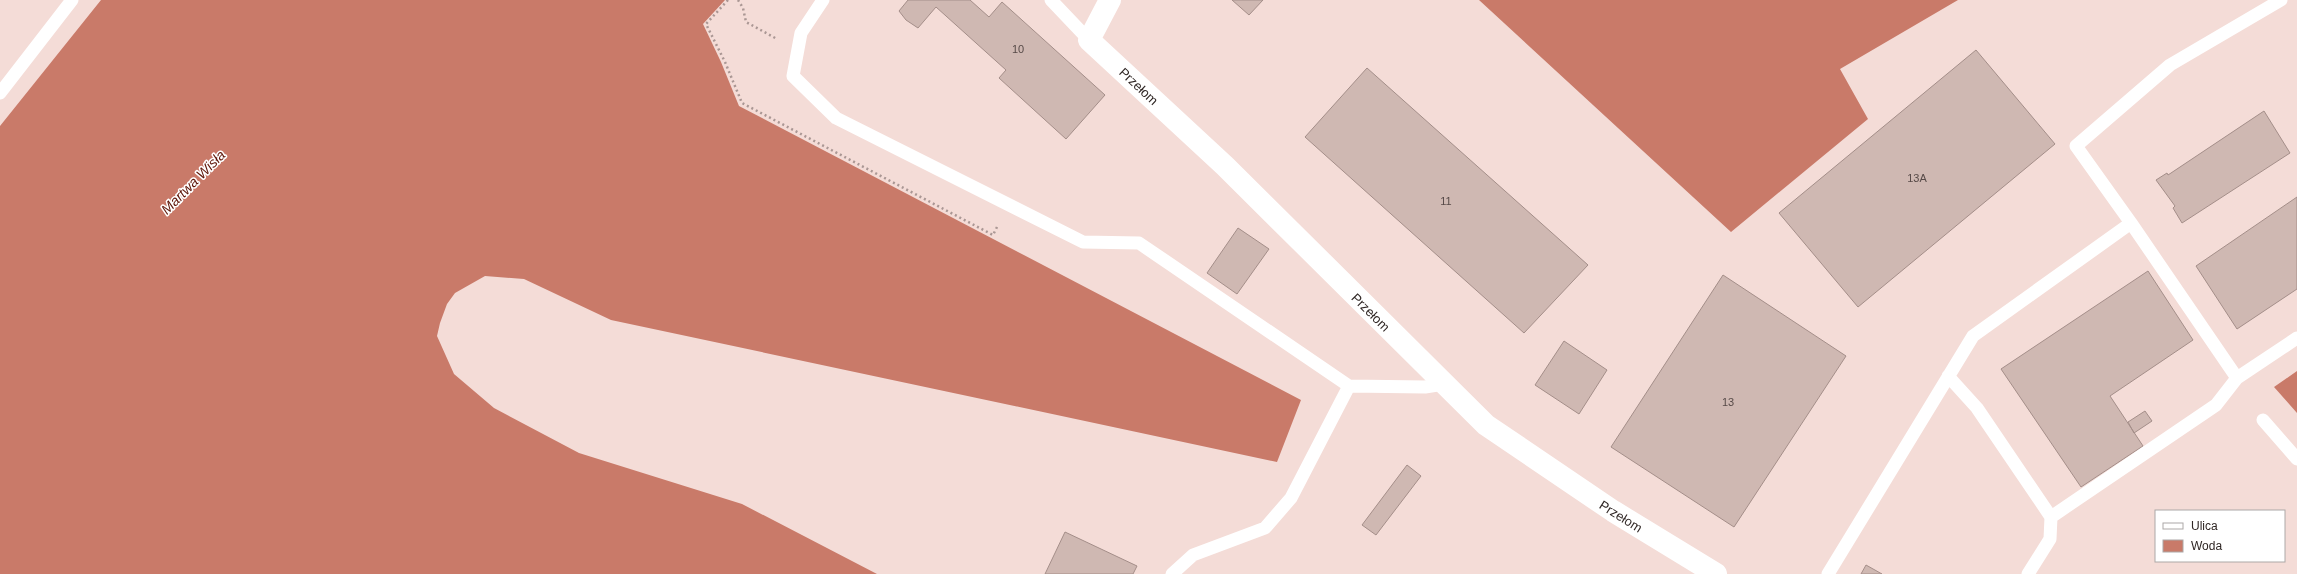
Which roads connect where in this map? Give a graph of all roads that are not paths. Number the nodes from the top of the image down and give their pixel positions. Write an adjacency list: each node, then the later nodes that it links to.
1 (72, 0): 7 (lane)
2 (823, 0): 13 (lane)
3 (1051, 0): 6 (lane)
4 (1110, 0): 6 (street)
5 (2281, 0): 8 (lane)
6 (1089, 40): 12 (street, Przełom)
7 (0, 93)
8 (2131, 224): 10 (lane); 11 (lane)
9 (2297, 338): 11 (lane)
10 (1948, 376): 16 (lane); 19 (lane)
11 (2237, 378): 16 (lane)
12 (1444, 384): 13 (lane); 18 (street, Przełom)
13 (1349, 386): 17 (lane)
14 (2263, 420): 15 (lane)
15 (2297, 459)
16 (2051, 517): 20 (lane)
17 (1172, 574)
18 (1716, 574)
19 (1828, 574)
20 (2028, 574)

